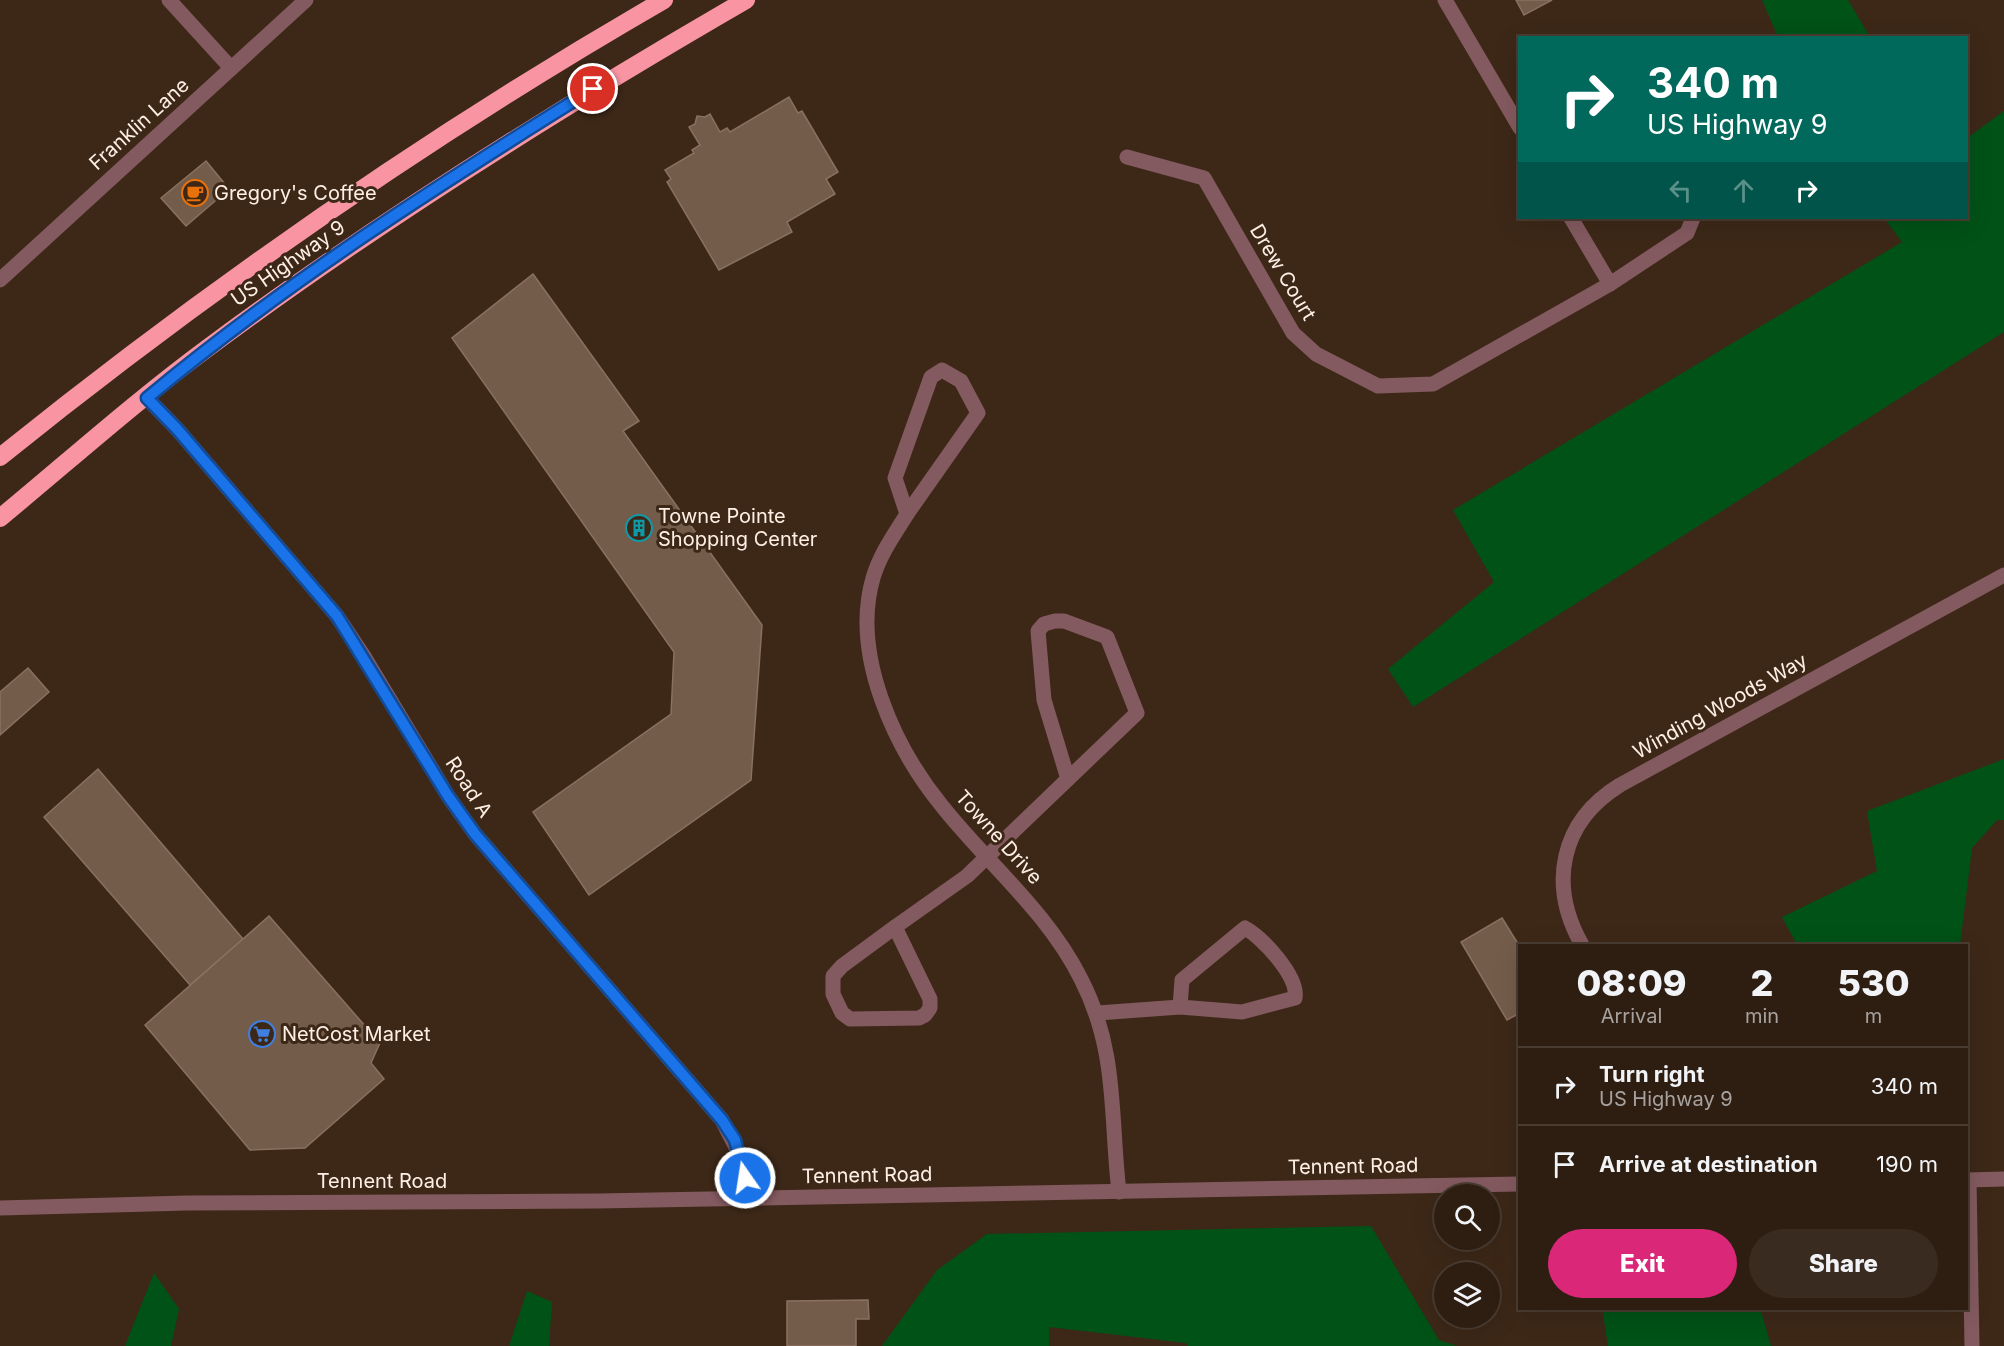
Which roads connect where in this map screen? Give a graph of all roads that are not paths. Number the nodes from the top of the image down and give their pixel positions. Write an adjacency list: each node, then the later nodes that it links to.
1 (169, 0): 6 (street)
2 (306, 0): 6 (street, Franklin Lane)
3 (663, 0): 14 (highway, US Highway 9)
4 (746, 0): 13 (highway, US Highway 9)
5 (1445, 0): 7 (street)
6 (231, 68): 11 (street, Franklin Lane)
7 (1518, 125)
8 (1127, 157): 12 (street, Drew Court)
9 (1572, 219): 12 (street)
10 (1693, 219): 12 (street, Drew Court)
11 (0, 280)
12 (1610, 284)
13 (147, 398): 16 (highway, US Highway 9); 28 (street, Road A)
14 (0, 457)
15 (907, 514): 15 (street, Towne Drive); 19 (street, Towne Drive)
16 (0, 518)
17 (2004, 576): 21 (street, Winding Woods Way)
18 (1068, 778): 18 (street); 19 (street)
19 (987, 856): 20 (street); 23 (street, Towne Drive)
20 (895, 927): 20 (street)
21 (1582, 944)
22 (1180, 1007): 22 (street); 23 (street)
23 (1098, 1013): 27 (street, Towne Drive)
24 (2004, 1179): 25 (street)
25 (1968, 1180): 30 (street)
26 (1518, 1184): 27 (street, Tennent Road)
27 (1119, 1192): 28 (street, Tennent Road)
28 (749, 1199): 29 (street, Tennent Road)
29 (0, 1208)
30 (1972, 1346)

